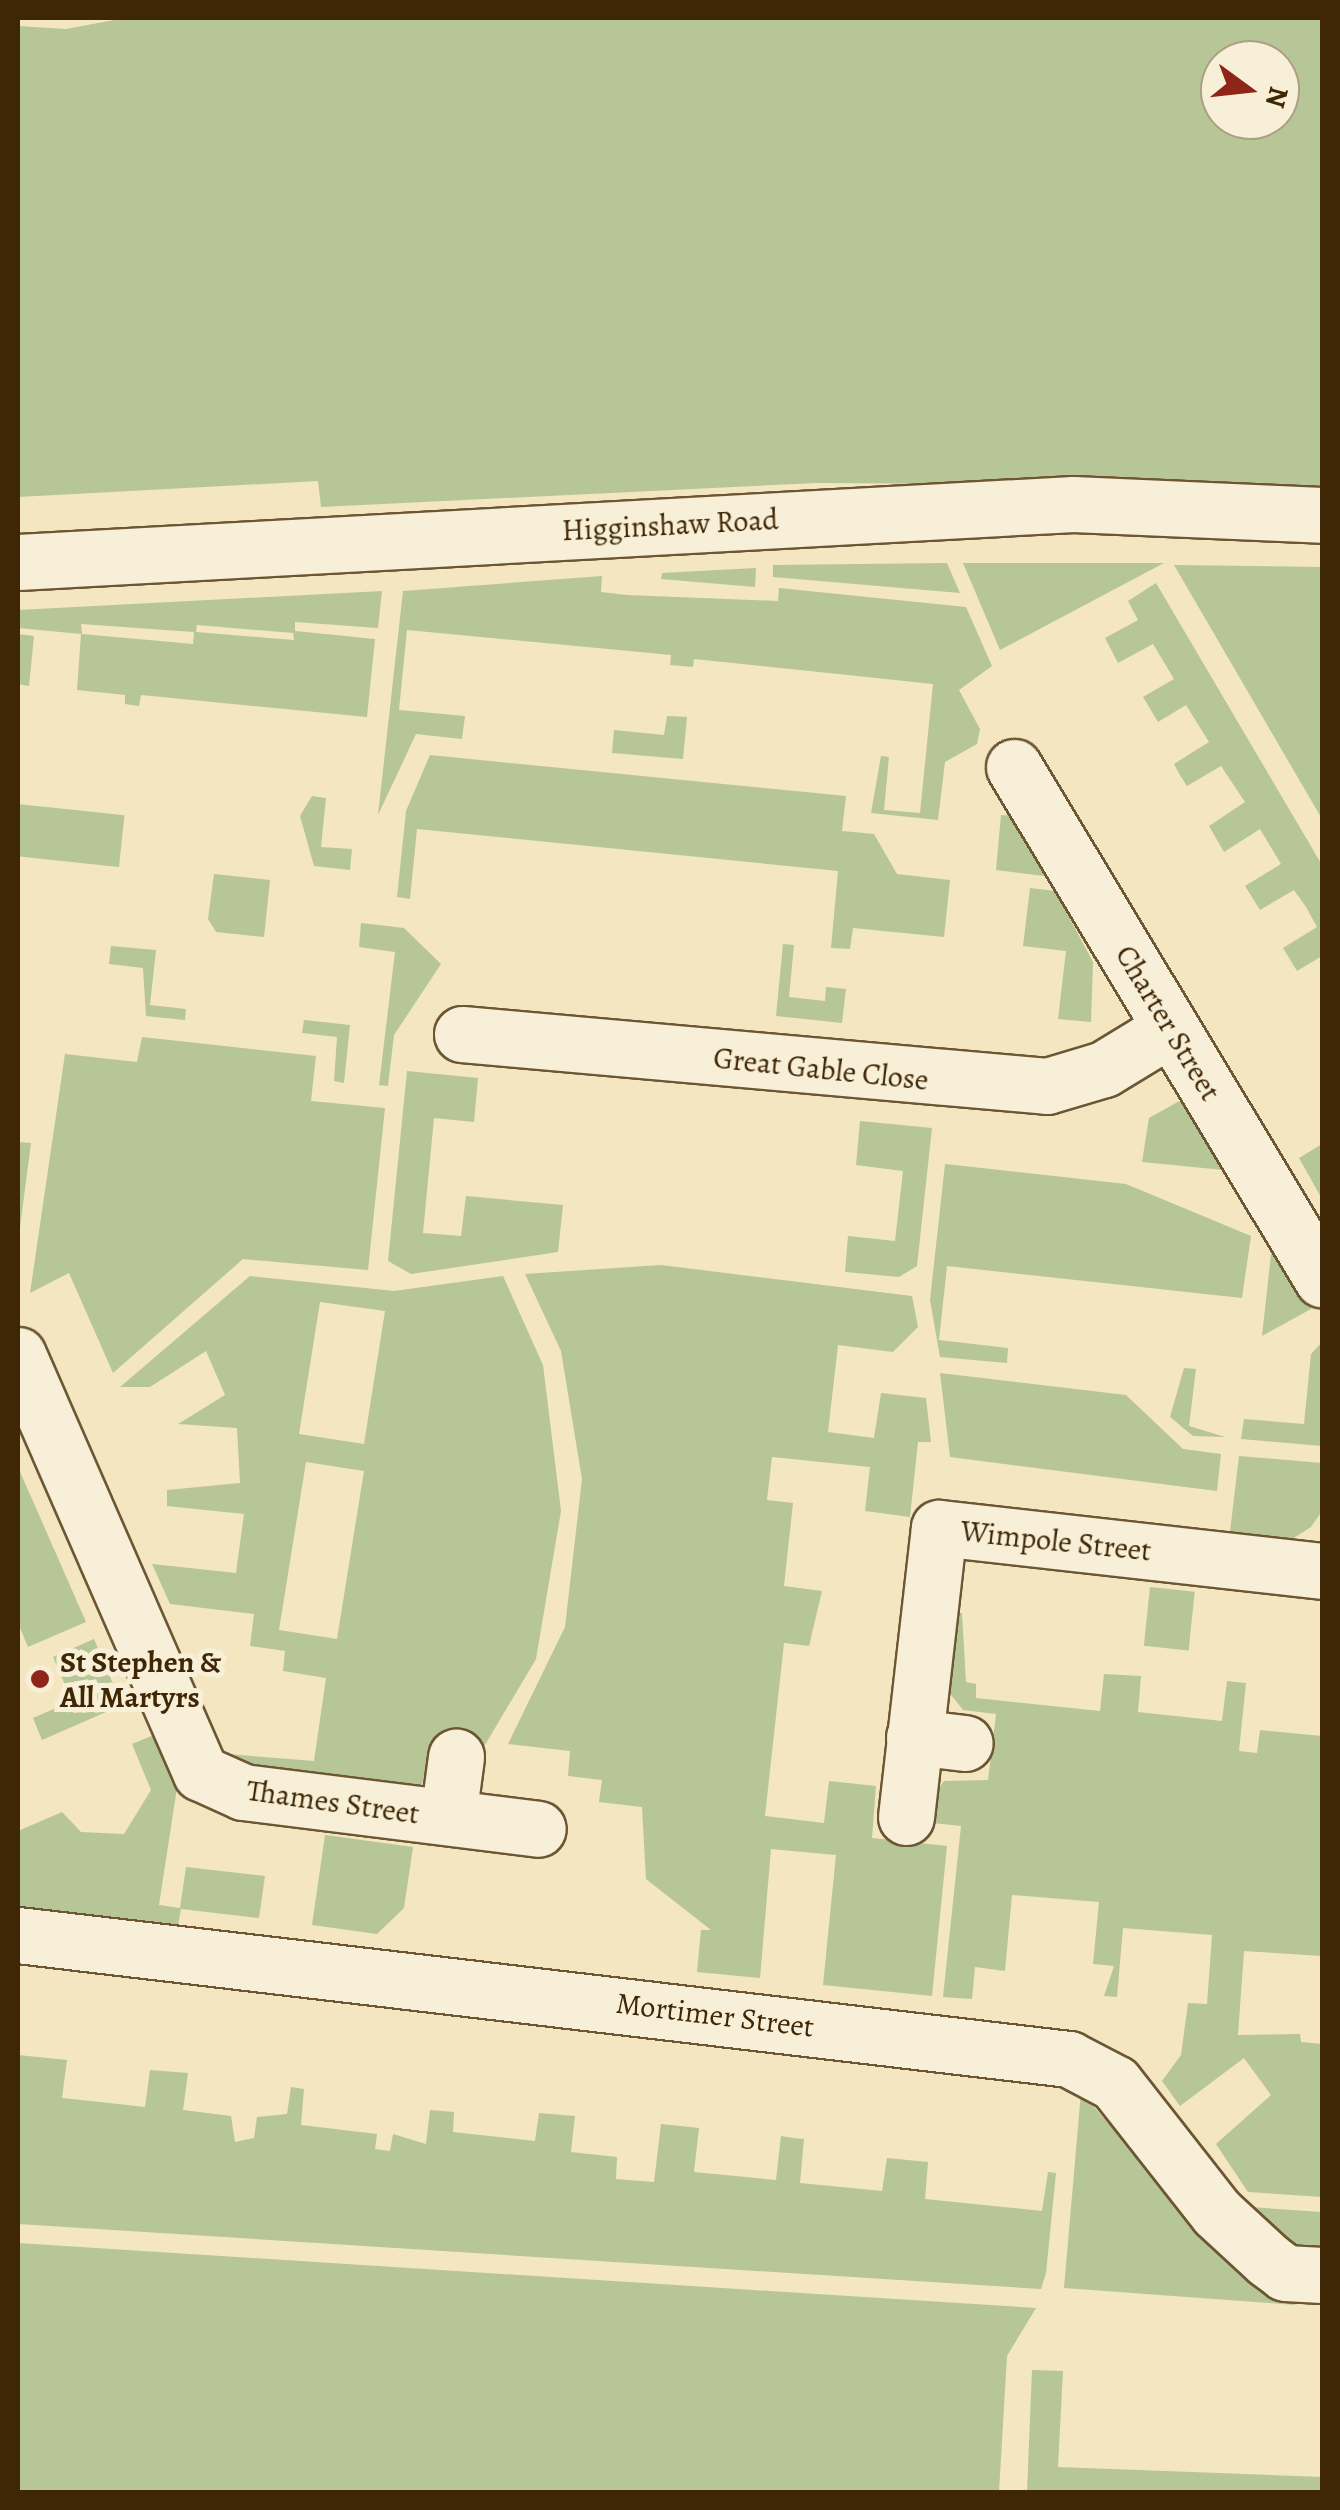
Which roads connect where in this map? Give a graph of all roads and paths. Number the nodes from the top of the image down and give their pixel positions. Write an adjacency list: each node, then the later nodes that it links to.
1 (1322, 515): 2 (street, Higginshaw Road)
2 (18, 562)
3 (1014, 767): 4 (street, Charter Street)
4 (1168, 1030): 5 (street, Great Gable Close); 6 (street, Charter Street)
5 (462, 1034)
6 (1322, 1279)
7 (18, 1356): 8 (street, Thames Street)
8 (30, 1416): 12 (street, Thames Street)
9 (1322, 1570): 11 (street, Wimpole Street)
10 (456, 1757): 12 (street, Thames Street)
11 (906, 1817)
12 (448, 1818): 13 (street, Thames Street)
13 (538, 1829)
14 (18, 1935): 15 (street, Mortimer Street)
15 (1322, 2275)

